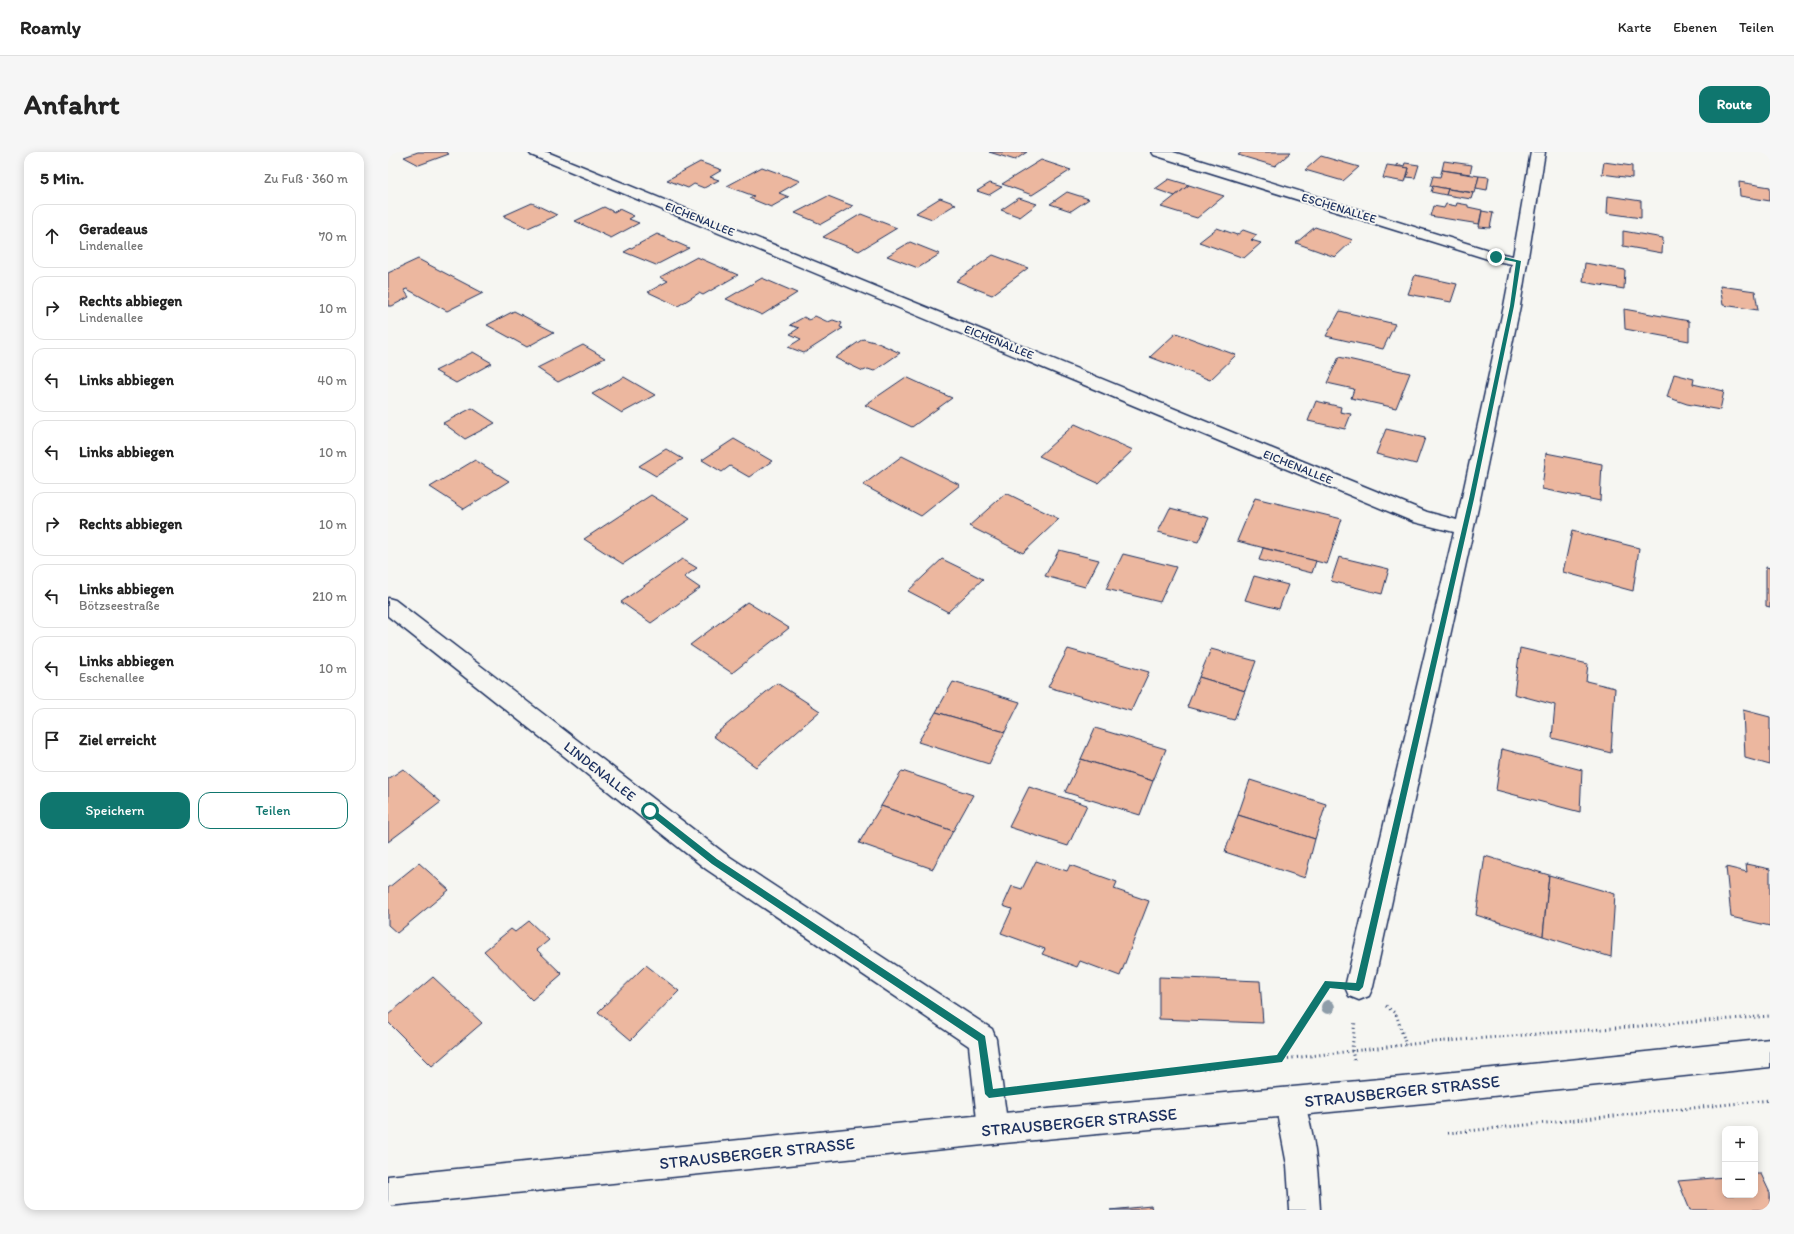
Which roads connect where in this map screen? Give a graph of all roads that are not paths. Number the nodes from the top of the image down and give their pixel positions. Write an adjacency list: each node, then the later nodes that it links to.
1 (536, 152): 5 (street, EICHENALLEE)
2 (1159, 152): 4 (street, ESCHENALLEE)
3 (1538, 152): 4 (street)
4 (1518, 261): 5 (street)
5 (1464, 528): 7 (street)
6 (388, 605): 10 (street, LINDENALLEE)
7 (1359, 987)
8 (1770, 1053): 9 (street, STRAUSBERGER STRASSE)
9 (1290, 1102): 10 (street, STRAUSBERGER STRASSE); 12 (street)
10 (993, 1129): 11 (street, STRAUSBERGER STRASSE)
11 (388, 1191)
12 (1305, 1210)

